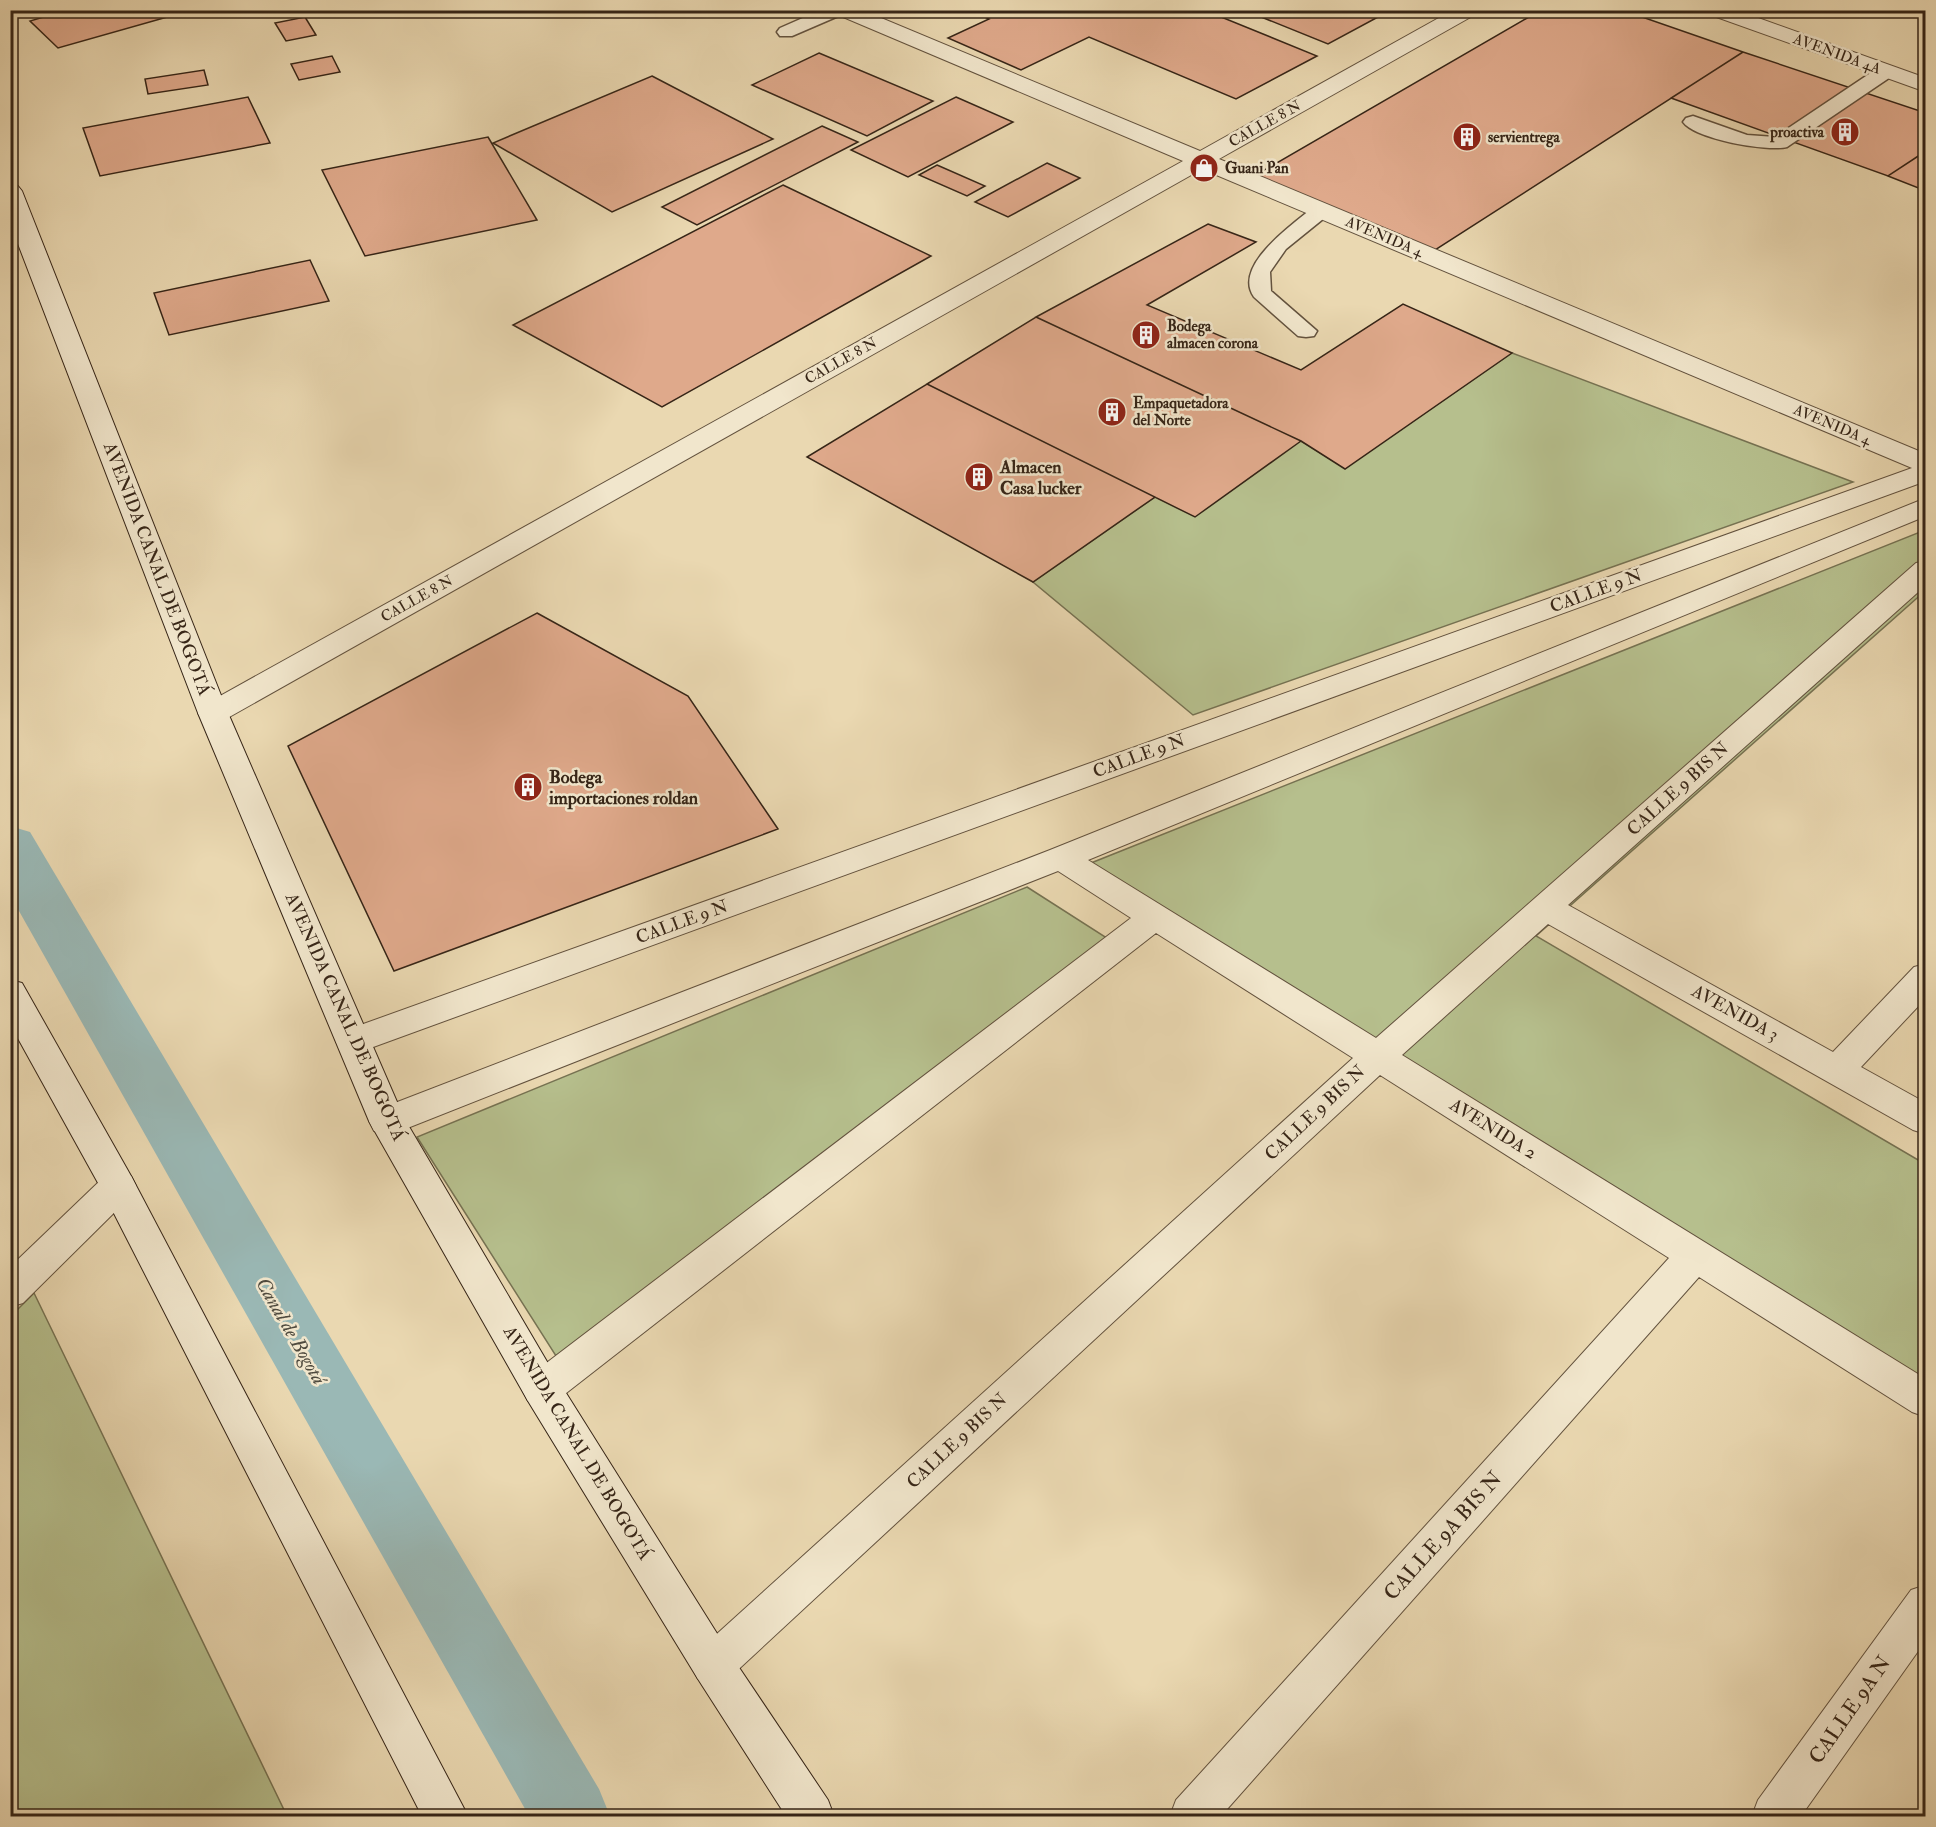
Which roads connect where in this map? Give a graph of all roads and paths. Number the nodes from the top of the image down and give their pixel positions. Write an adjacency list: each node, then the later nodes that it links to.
1 (837, 10): 5 (lane)
2 (843, 10): 9 (street, AVENIDA 4)
3 (1469, 10): 9 (street, CALLE 8 N)
4 (1715, 10): 6 (street, AVENIDA 4A)
5 (786, 32)
6 (1885, 72): 7 (street, AVENIDA 4A); 8 (lane)
7 (1926, 86)
8 (1693, 122)
9 (1200, 160): 11 (street, AVENIDA 4); 17 (street, CALLE 8 N)
10 (10, 191): 17 (street, AVENIDA CANAL DE BOGOTÁ)
11 (1321, 210): 12 (lane); 13 (street, AVENIDA 4)
12 (1306, 331)
13 (1926, 464)
14 (1926, 472): 23 (street, CALLE 9 N)
15 (1926, 506): 18 (street)
16 (1926, 569): 19 (street, CALLE 9 BIS N)
17 (213, 713): 23 (street, AVENIDA CANAL DE BOGOTÁ)
18 (1061, 858): 20 (street, AVENIDA 2); 27 (street)
19 (1545, 907): 24 (street, CALLE 9 BIS N); 25 (street, AVENIDA 3)
20 (1155, 917): 24 (street, AVENIDA 2); 31 (street)
21 (1926, 976): 25 (street)
22 (10, 992): 28 (street)
23 (353, 1041): 27 (street, AVENIDA CANAL DE BOGOTÁ)
24 (1378, 1056): 29 (street, AVENIDA 2); 34 (street, CALLE 9 BIS N)
25 (1837, 1070): 26 (street, AVENIDA 3)
26 (1926, 1120)
27 (387, 1121): 31 (street, AVENIDA CANAL DE BOGOTÁ)
28 (118, 1186): 30 (street); 35 (street)
29 (1695, 1255): 32 (street, AVENIDA 2); 37 (street, CALLE 9A BIS N)
30 (10, 1292)
31 (542, 1389): 34 (street, AVENIDA CANAL DE BOGOTÁ)
32 (1926, 1400)
33 (1926, 1604): 38 (street, CALLE 9A N)
34 (713, 1665): 36 (street, AVENIDA CANAL DE BOGOTÁ)
35 (446, 1816)
36 (812, 1816)
37 (1192, 1816)
38 (1774, 1816)

